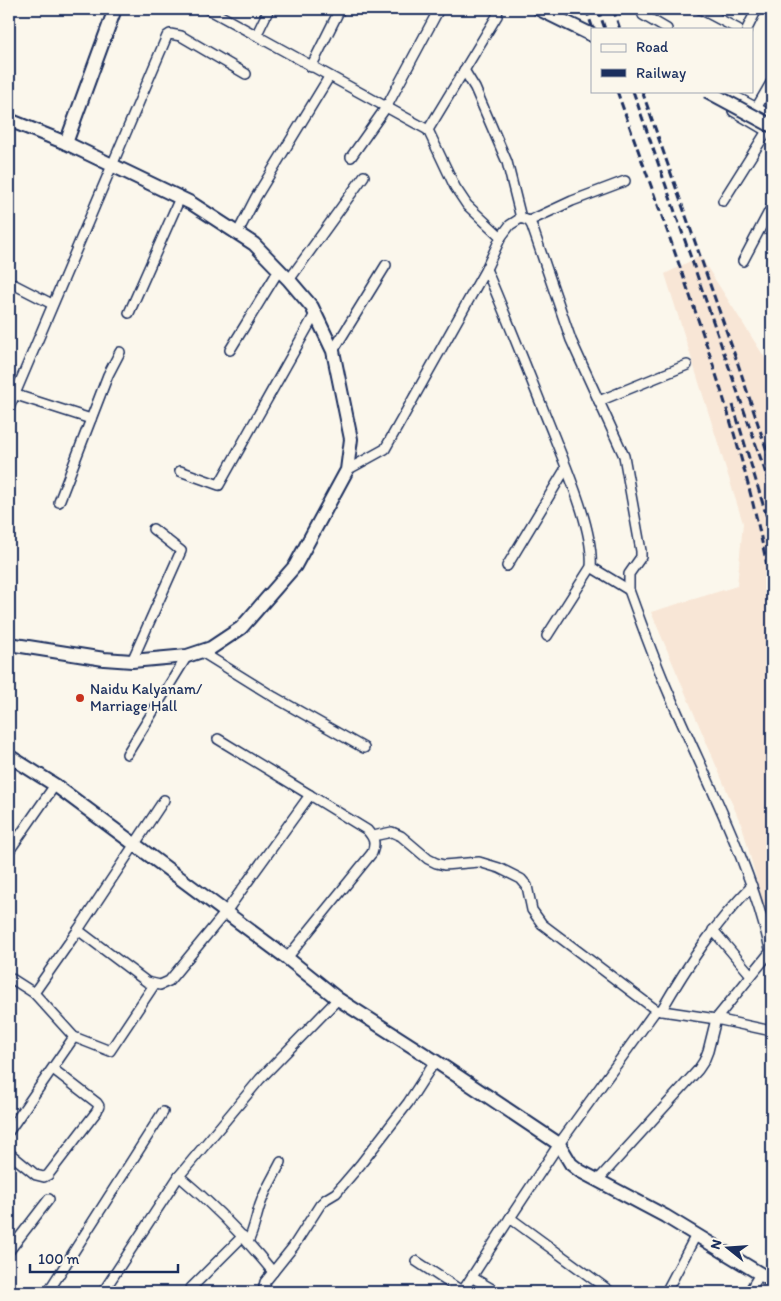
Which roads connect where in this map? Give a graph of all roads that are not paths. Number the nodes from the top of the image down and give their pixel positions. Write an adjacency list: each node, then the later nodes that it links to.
1 (115, 9): 30 (street)
2 (208, 9): 14 (street)
3 (269, 9): 14 (street)
4 (340, 9): 16 (street)
5 (439, 9): 23 (street)
6 (498, 9): 17 (street)
7 (539, 9): 15 (street)
8 (646, 9): 11 (street)
9 (700, 9): 12 (street)
10 (757, 9): 13 (street)
11 (665, 28)
12 (736, 28)
13 (748, 28)
14 (257, 34): 16 (street)
15 (591, 35)
16 (311, 66): 19 (street)
17 (464, 70): 28 (street); 38 (street)
18 (246, 74): 32 (street)
19 (329, 76): 23 (street); 39 (street)
20 (772, 81): 24 (street)
21 (727, 92): 24 (street)
22 (710, 93): 27 (street); 29 (street, bridge)
23 (387, 106): 28 (street); 31 (street)
24 (757, 107): 25 (street); 27 (street)
25 (772, 116)
26 (9, 120): 30 (street)
27 (749, 121): 29 (street)
28 (428, 130): 40 (street)
29 (770, 130): 36 (street)
30 (66, 143): 32 (street)
31 (351, 157)
32 (112, 165): 35 (street); 47 (street)
33 (364, 176): 45 (street)
34 (625, 180): 38 (street)
35 (180, 198): 39 (street); 48 (street)
36 (723, 201)
37 (772, 206): 41 (street)
38 (525, 220): 40 (street); 55 (street)
39 (237, 234): 44 (street)
40 (501, 237): 43 (street)
41 (743, 261)
42 (386, 264): 51 (street)
43 (486, 269): 58 (street); 59 (street)
44 (279, 270): 45 (street); 50 (street)
45 (289, 280): 49 (street)
46 (9, 282): 47 (street)
47 (52, 304): 54 (street)
48 (129, 313)
49 (315, 314): 51 (street); 60 (street)
50 (230, 350)
51 (333, 351): 59 (street)
52 (120, 352): 57 (street)
53 (687, 365): 55 (street)
54 (11, 393): 56 (street); 57 (street)
55 (599, 401): 65 (street)
56 (9, 408)
57 (91, 419): 61 (street)
58 (566, 468): 63 (street); 64 (street)
59 (347, 470): 68 (street)
60 (180, 471)
61 (59, 502)
62 (153, 529): 70 (street)
63 (508, 566)
64 (591, 566): 65 (street); 66 (street)
65 (628, 590): 81 (street)
66 (547, 636)
67 (9, 644): 70 (street)
68 (200, 651): 69 (street); 72 (street)
69 (187, 656): 70 (street); 73 (street)
70 (132, 660)
71 (218, 739): 76 (street)
72 (364, 748)
73 (127, 754)
74 (9, 756): 75 (street)
75 (56, 785): 79 (street); 80 (street)
76 (310, 795): 78 (street); 82 (street)
77 (164, 800): 79 (street)
78 (373, 836): 86 (street); 92 (street)
79 (136, 845): 82 (street); 83 (street)
80 (9, 851)
81 (752, 886): 84 (street); 85 (street)
82 (225, 912): 86 (street); 89 (street)
83 (78, 930): 89 (street); 90 (street)
84 (713, 930): 87 (street); 92 (street)
85 (772, 954): 87 (street)
86 (287, 958): 91 (street)
87 (751, 975): 93 (street)
88 (9, 978): 90 (street)
89 (154, 984): 95 (street)
90 (34, 993): 95 (street)
91 (338, 999): 96 (street); 103 (street)
92 (659, 1011): 93 (street); 100 (street)
93 (716, 1019): 94 (street); 104 (street)
94 (772, 1031)
95 (74, 1037): 97 (street)
96 (435, 1061): 100 (street); 111 (street)
97 (53, 1068): 99 (street); 101 (street)
98 (163, 1112): 116 (street)
99 (9, 1131)
100 (560, 1144): 104 (street); 106 (street)
101 (9, 1153)
102 (281, 1162): 108 (street)
103 (179, 1176): 108 (street); 117 (street)
104 (598, 1180): 107 (street)
105 (49, 1199): 109 (street)
106 (510, 1218): 113 (street); 121 (street)
107 (696, 1235): 112 (street); 122 (street)
108 (246, 1239): 111 (street); 115 (street)
109 (9, 1251)
110 (416, 1261): 119 (street)
111 (273, 1272): 118 (street)
112 (760, 1274): 114 (street); 123 (street)
113 (473, 1278): 119 (street); 120 (street)
114 (772, 1282)
115 (191, 1288)
116 (48, 1292)
117 (103, 1292)
118 (270, 1292)
119 (463, 1292)
120 (497, 1292)
121 (611, 1292)
122 (666, 1292)
123 (749, 1292)

